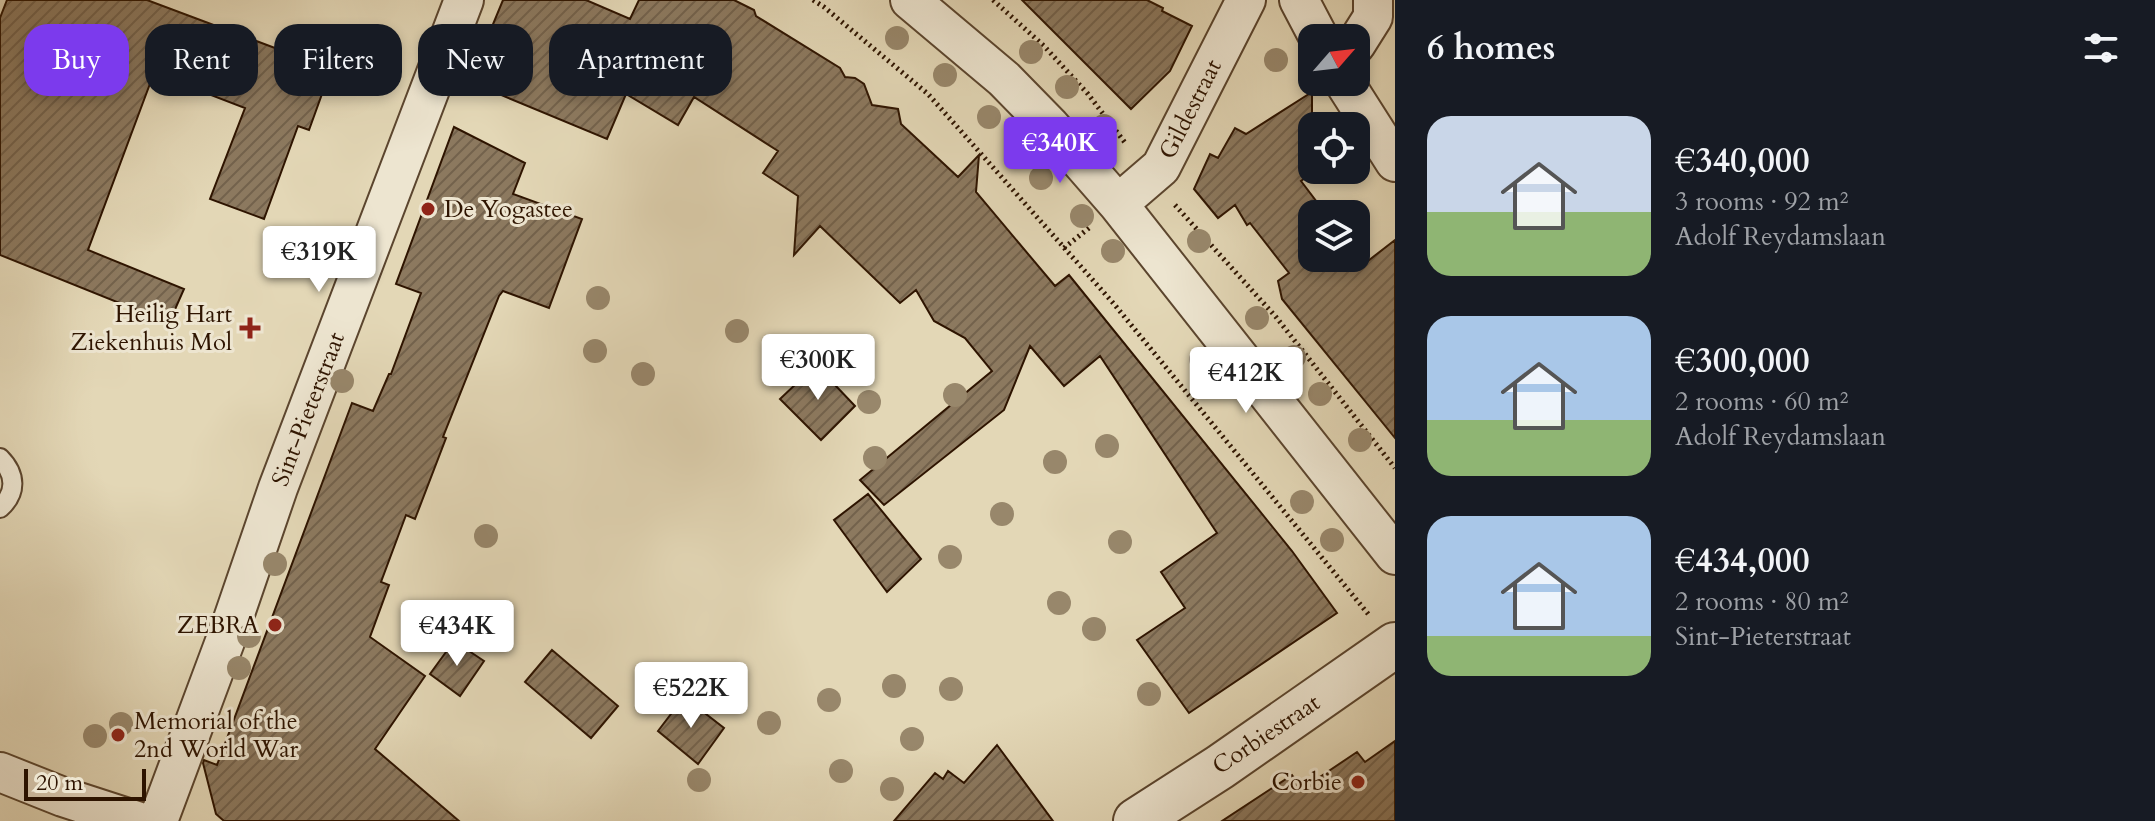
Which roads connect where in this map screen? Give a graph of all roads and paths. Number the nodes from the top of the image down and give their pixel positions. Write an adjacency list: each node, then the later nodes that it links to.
1 (464, 0): 21 (street, Sint-Pieterstraat)
2 (813, 0): 18 (path)
3 (910, 0): 13 (street)
4 (993, 0): 12 (path)
5 (1246, 0): 12 (street, Gildestraat)
6 (1299, 0): 8 (street)
7 (1373, 0): 9 (street)
8 (1312, 24)
9 (1369, 24)
10 (1353, 96): 11 (street)
11 (1395, 162)
12 (1150, 175): 13 (street, Gildestraat); 15 (path)
13 (1118, 204): 17 (street)
14 (0, 458): 16 (lane)
15 (1395, 468)
16 (0, 508)
17 (1395, 555)
18 (1395, 645): 22 (street, Corbiestraat)
19 (0, 772): 20 (street)
20 (137, 821)
21 (158, 821)
22 (1136, 821)

